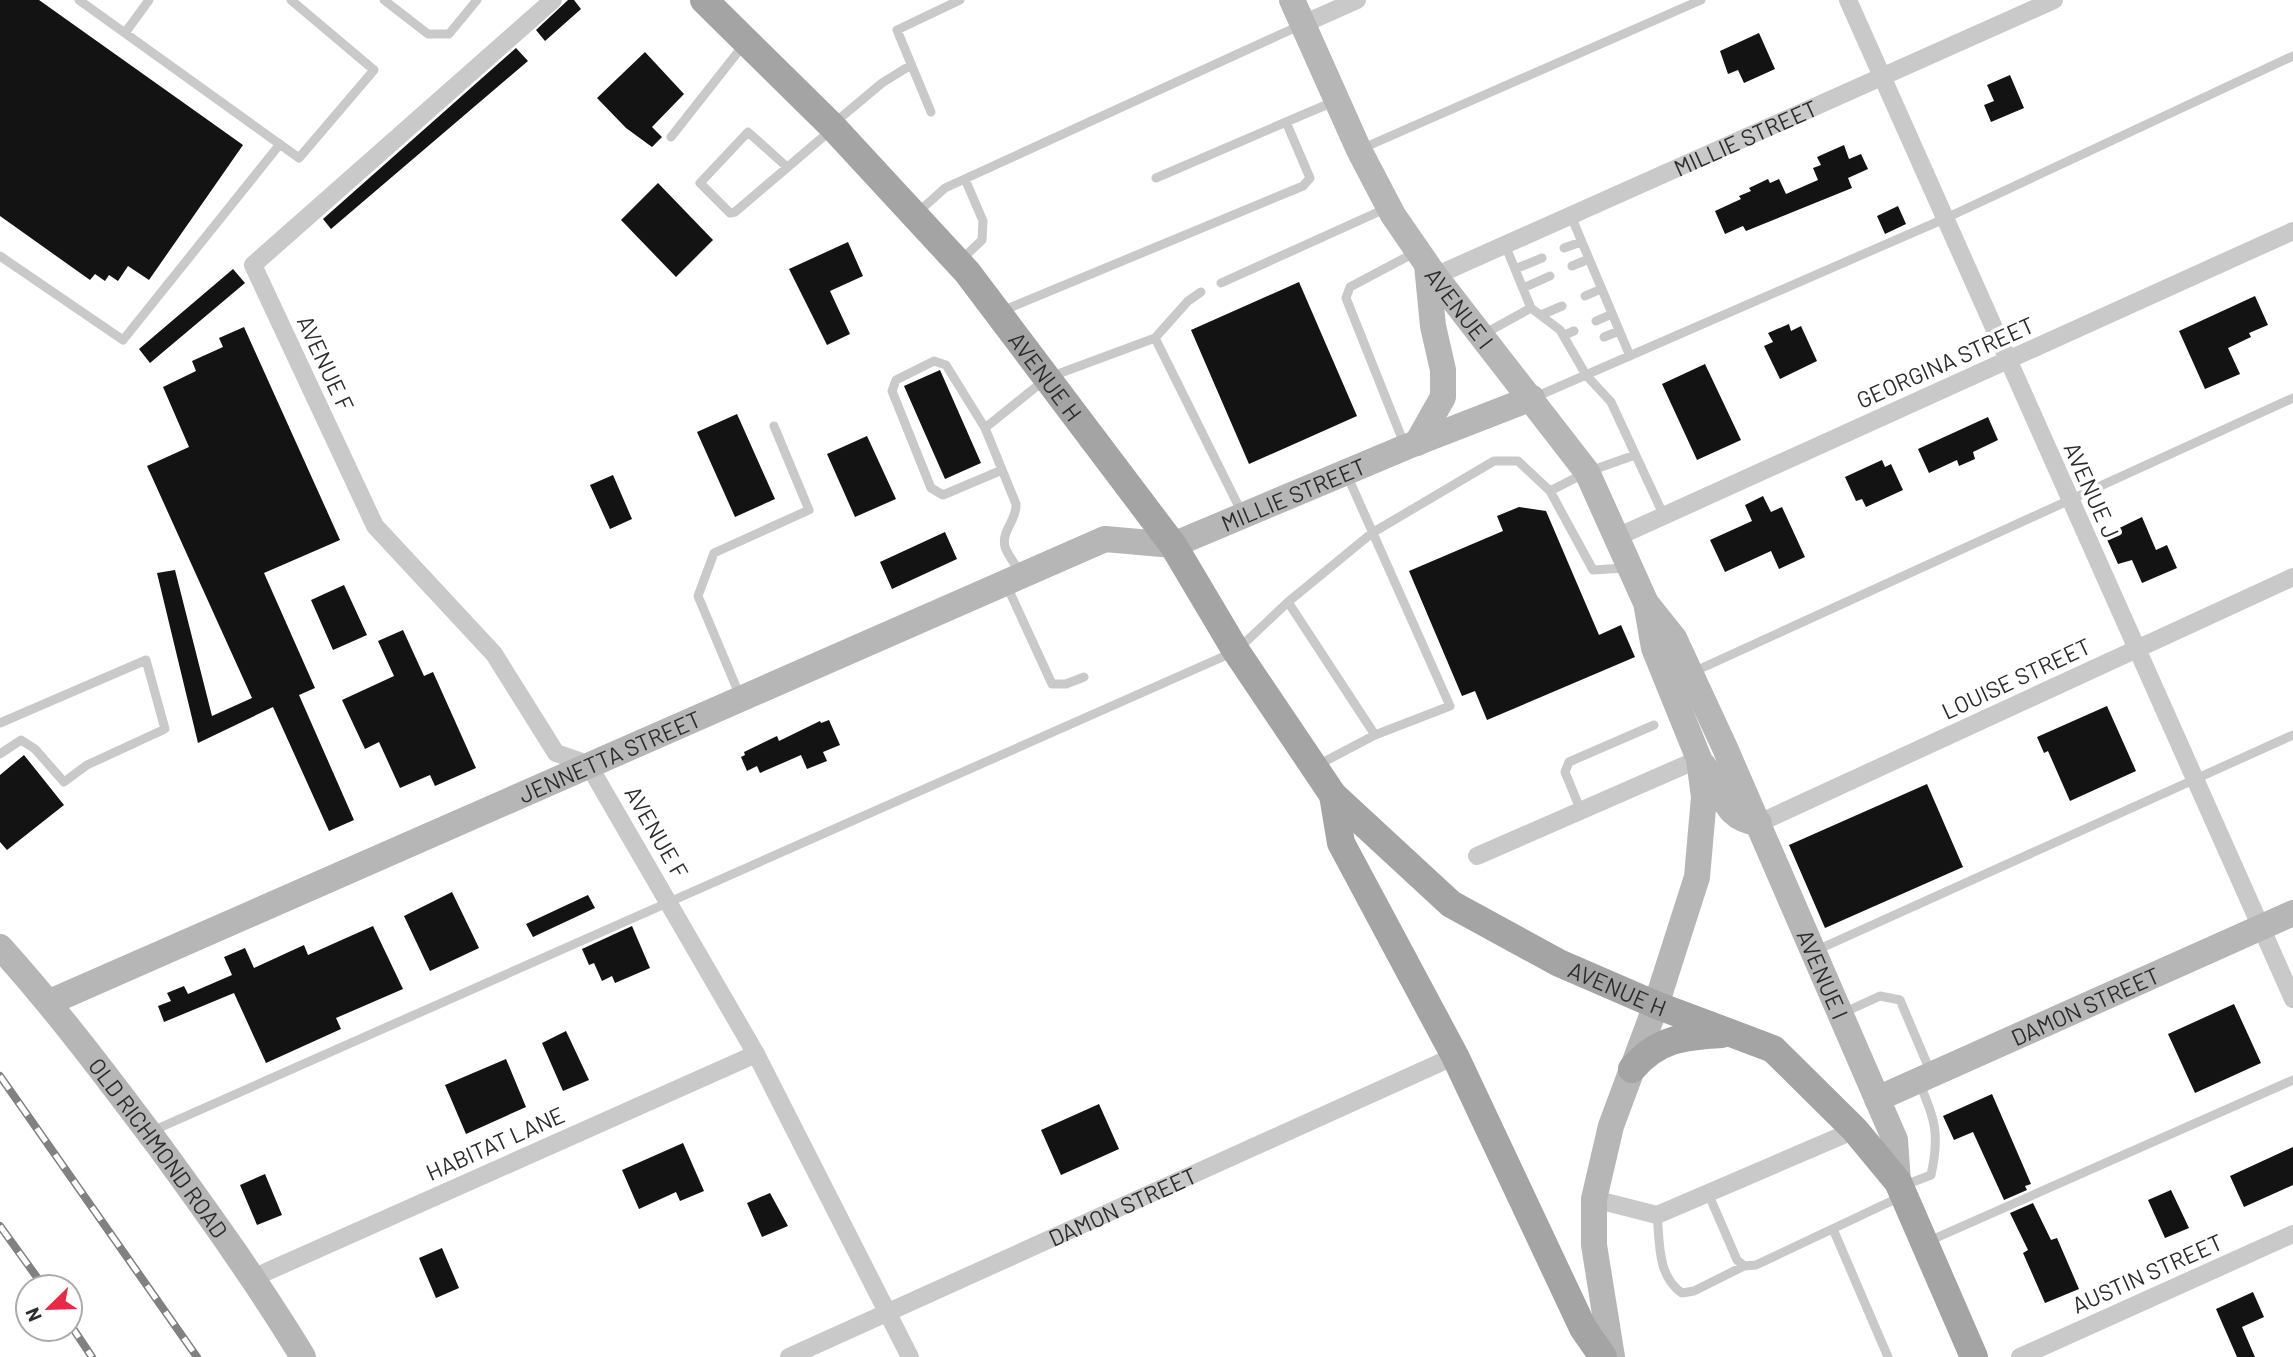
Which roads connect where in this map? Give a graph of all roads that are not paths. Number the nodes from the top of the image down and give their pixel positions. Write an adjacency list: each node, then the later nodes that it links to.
1 (79, 0): 14 (lane)
2 (149, 0): 14 (lane)
3 (291, 0): 24 (lane)
4 (384, 0): 5 (lane)
5 (477, 0)
6 (552, 0): 98 (street, AVENUE F)
7 (704, 0): 15 (main road, AVENUE H)
8 (960, 0): 17 (lane)
9 (1357, 0): 13 (street)
10 (1700, 0): 25 (lane)
11 (1848, 0): 18 (street, AVENUE J)
12 (2054, 0): 18 (street, MILLIE STREET)
13 (1298, 12): 19 (street, AVENUE I); 28 (lane)
14 (125, 33): 24 (lane)
15 (746, 42): 22 (main road, AVENUE H); 23 (lane)
16 (2293, 56): 32 (lane)
17 (911, 65): 20 (lane); 22 (lane)
18 (1882, 77): 31 (street, MILLIE STREET); 32 (street, AVENUE J)
19 (1337, 100): 21 (lane); 25 (street, AVENUE I)
20 (931, 112)
21 (1286, 122): 27 (lane); 52 (lane)
22 (833, 127): 26 (lane); 30 (main road, AVENUE H)
23 (671, 137)
24 (280, 144): 37 (lane)
25 (1359, 150): 29 (street, AVENUE I)
26 (786, 167): 26 (lane)
27 (1156, 178)
28 (965, 179): 30 (lane); 40 (lane)
29 (1389, 208): 41 (street, AVENUE I); 45 (lane)
30 (915, 215): 40 (main road, AVENUE H)
31 (1571, 216): 34 (lane); 35 (street, MILLIE STREET)
32 (1944, 219): 62 (lane); 63 (street, AVENUE J)
33 (2293, 232): 63 (street, GEORGINA STREET)
34 (1581, 242): 36 (lane); 39 (lane)
35 (1505, 245): 41 (street, MILLIE STREET); 43 (lane)
36 (1564, 248)
37 (0, 256)
38 (1542, 258): 43 (lane)
39 (1589, 259): 42 (lane); 47 (lane)
40 (958, 262): 52 (main road, AVENUE H)
41 (1426, 264): 58 (street, AVENUE I); 70 (street); 70 (lane)
42 (1572, 266)
43 (1515, 269): 46 (lane)
44 (1550, 276): 46 (lane)
45 (1221, 283)
46 (1523, 288): 51 (lane)
47 (1601, 289): 49 (lane); 53 (lane)
48 (1201, 292): 61 (lane)
49 (1585, 296)
50 (1562, 306): 54 (lane)
51 (1531, 308): 54 (lane); 58 (lane)
52 (998, 313): 65 (main road, AVENUE H)
53 (1612, 314): 55 (lane); 57 (lane)
54 (1541, 315): 59 (lane)
55 (1596, 321)
56 (1574, 331): 59 (lane)
57 (1619, 331): 60 (lane); 62 (lane)
58 (1482, 335): 66 (street, AVENUE I)
59 (1564, 335): 64 (lane)
60 (1604, 337)
61 (1155, 338): 65 (lane); 77 (lane)
62 (1630, 356): 64 (lane)
63 (2008, 360): 76 (street, AVENUE J); 78 (street, GEORGINA STREET)
64 (1586, 375): 66 (lane); 71 (lane)
65 (1047, 378): 69 (lane); 81 (main road, AVENUE H)
66 (1532, 398): 70 (street, MILLIE STREET); 73 (street, AVENUE I)
67 (2293, 398): 76 (lane)
68 (774, 426): 91 (lane)
69 (985, 428): 72 (lane); 72 (lane)
70 (1411, 445): 74 (street, MILLIE STREET)
71 (1635, 455): 73 (lane); 78 (lane)
72 (1002, 470): 84 (lane)
73 (1587, 472): 75 (lane); 80 (street, AVENUE I)
74 (1346, 474): 77 (street, MILLIE STREET); 79 (lane)
75 (1550, 491): 79 (lane); 82 (lane)
76 (2070, 500): 87 (street, AVENUE J); 89 (lane)
77 (1243, 516): 81 (street, MILLIE STREET)
78 (1664, 516): 80 (street, GEORGINA STREET)
79 (1373, 533): 85 (lane); 94 (lane)
80 (1617, 537): 82 (street, AVENUE I)
81 (1173, 545): 84 (street, JENNETTA STREET); 88 (main road, AVENUE H)
82 (1631, 568): 86 (street, AVENUE I)
83 (2293, 577): 87 (street, LOUISE STREET)
84 (1013, 578): 90 (lane); 91 (street, JENNETTA STREET)
85 (1289, 603): 88 (lane); 94 (lane)
86 (1646, 603): 89 (street, AVENUE I); 97 (street, AVENUE I)
87 (2137, 650): 100 (street, AVENUE J); 103 (street, LOUISE STREET)
88 (1236, 651): 99 (main road, AVENUE H); 105 (lane)
89 (1690, 674): 103 (street, AVENUE I)
90 (1084, 677)
91 (740, 697): 98 (street, JENNETTA STREET)
92 (0, 723): 96 (lane)
93 (1654, 724): 102 (lane)
94 (1375, 735): 99 (lane)
95 (2293, 735): 100 (lane)
96 (0, 754)
97 (1699, 760): 102 (street); 103 (street); 112 (street, AVENUE I)
98 (588, 764): 105 (street, AVENUE F); 111 (street, JENNETTA STREET)
99 (1316, 766): 101 (main road, AVENUE H)
100 (2194, 778): 107 (street, AVENUE J); 109 (lane)
101 (1333, 795): 112 (main road, AVENUE H); 116 (main road, AVENUE H)
102 (1581, 811): 104 (street)
103 (1759, 823): 109 (street, AVENUE I)
104 (1477, 856)
105 (668, 901): 115 (street, AVENUE F); 122 (lane)
106 (2293, 913): 107 (street, DAMON STREET)
107 (2261, 927): 110 (street, AVENUE J); 118 (street, DAMON STREET)
108 (0, 947): 111 (street, OLD RICHMOND ROAD)
109 (1812, 952): 113 (street, AVENUE I)
110 (2293, 999)
111 (50, 1002): 122 (street, OLD RICHMOND ROAD)
112 (1656, 1005): 114 (main road, AVENUE H); 117 (street, AVENUE I)
113 (1840, 1014): 118 (lane); 120 (street, AVENUE I)
114 (1742, 1038): 117 (main road); 121 (main road, AVENUE H)
115 (756, 1054): 131 (street, HABITAT LANE); 132 (street, AVENUE F)
116 (1455, 1056): 132 (street, DAMON STREET); 136 (main road, AVENUE H)
117 (1632, 1069): 125 (street, AVENUE I)
118 (1926, 1077): 120 (street, DAMON STREET); 123 (lane)
119 (2293, 1080): 129 (lane)
120 (1877, 1099): 123 (street, AVENUE I)
121 (1855, 1130): 123 (main road, AVENUE H); 124 (street)
122 (148, 1132): 131 (street, OLD RICHMOND ROAD)
123 (1900, 1188): 127 (lane); 129 (main road, AVENUE I)
124 (1708, 1193): 126 (street); 130 (lane)
125 (1594, 1199): 126 (street); 137 (street, AVENUE I)
126 (1657, 1215): 130 (lane)
127 (1833, 1229): 130 (lane); 138 (lane)
128 (2293, 1234): 140 (street, AUSTIN STREET)
129 (1924, 1243): 139 (main road, AVENUE I)
130 (1744, 1266)
131 (255, 1277): 133 (street, OLD RICHMOND ROAD)
132 (890, 1312): 134 (street, DAMON STREET); 135 (street, AVENUE F)
133 (303, 1357)
134 (789, 1357)
135 (910, 1357)
136 (1603, 1357)
137 (1612, 1357)
138 (1888, 1357)
139 (1974, 1357)
140 (2020, 1357)

